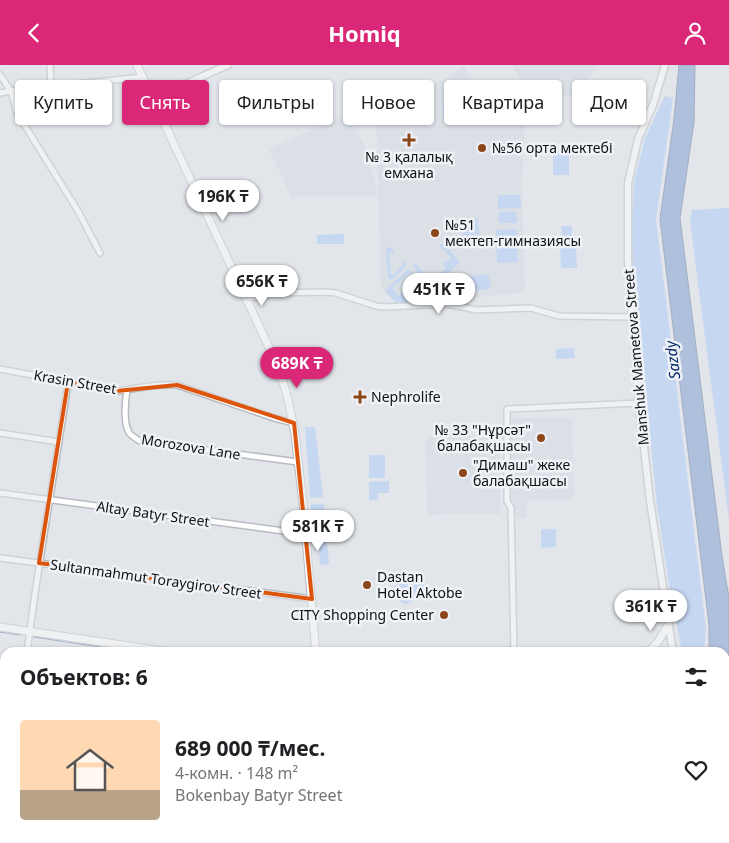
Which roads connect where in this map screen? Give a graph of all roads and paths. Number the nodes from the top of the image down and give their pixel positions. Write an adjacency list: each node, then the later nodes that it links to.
1 (50, 65): 7 (street)
2 (137, 65): 6 (main road)
3 (228, 65): 10 (street)
4 (665, 65): 17 (street, Manshuk Mametova Street)
5 (0, 75): 11 (street)
6 (142, 77): 8 (street); 9 (main road)
7 (51, 80)
8 (112, 80)
9 (143, 80)
10 (194, 80)
11 (11, 91): 12 (street); 13 (street); 15 (street)
12 (15, 91)
13 (0, 93)
14 (164, 125): 16 (main road)
15 (100, 253)
16 (246, 299): 17 (street); 22 (main road)
17 (632, 317): 21 (street, Manshuk Mametova Street)
18 (0, 369): 19 (street, Krasin Street)
19 (68, 382): 20 (street, Krasin Street); 24 (street)
20 (127, 390): 22 (street, Krasin Street); 25 (street, Morozova Lane)
21 (639, 403): 32 (street, Manshuk Mametova Street); 38 (street)
22 (294, 423): 25 (main road)
23 (0, 433): 24 (street)
24 (59, 442): 27 (street)
25 (298, 463): 28 (main road)
26 (0, 493): 27 (street, Altay Batyr Street)
27 (50, 500): 28 (street, Altay Batyr Street); 30 (street)
28 (306, 534): 31 (main road)
29 (0, 559): 30 (street, Sultanmahmut Toraygirov Street)
30 (39, 563): 31 (street, Sultanmahmut Toraygirov Street); 34 (street)
31 (312, 599): 37 (main road)
32 (668, 624): 39 (main road); 40 (street, Manshuk Mametova Street)
33 (0, 627): 34 (main road)
34 (29, 632): 35 (street); 36 (main road)
35 (28, 647)
36 (134, 647)
37 (316, 647)
38 (514, 647)
39 (653, 647)
40 (672, 647)

